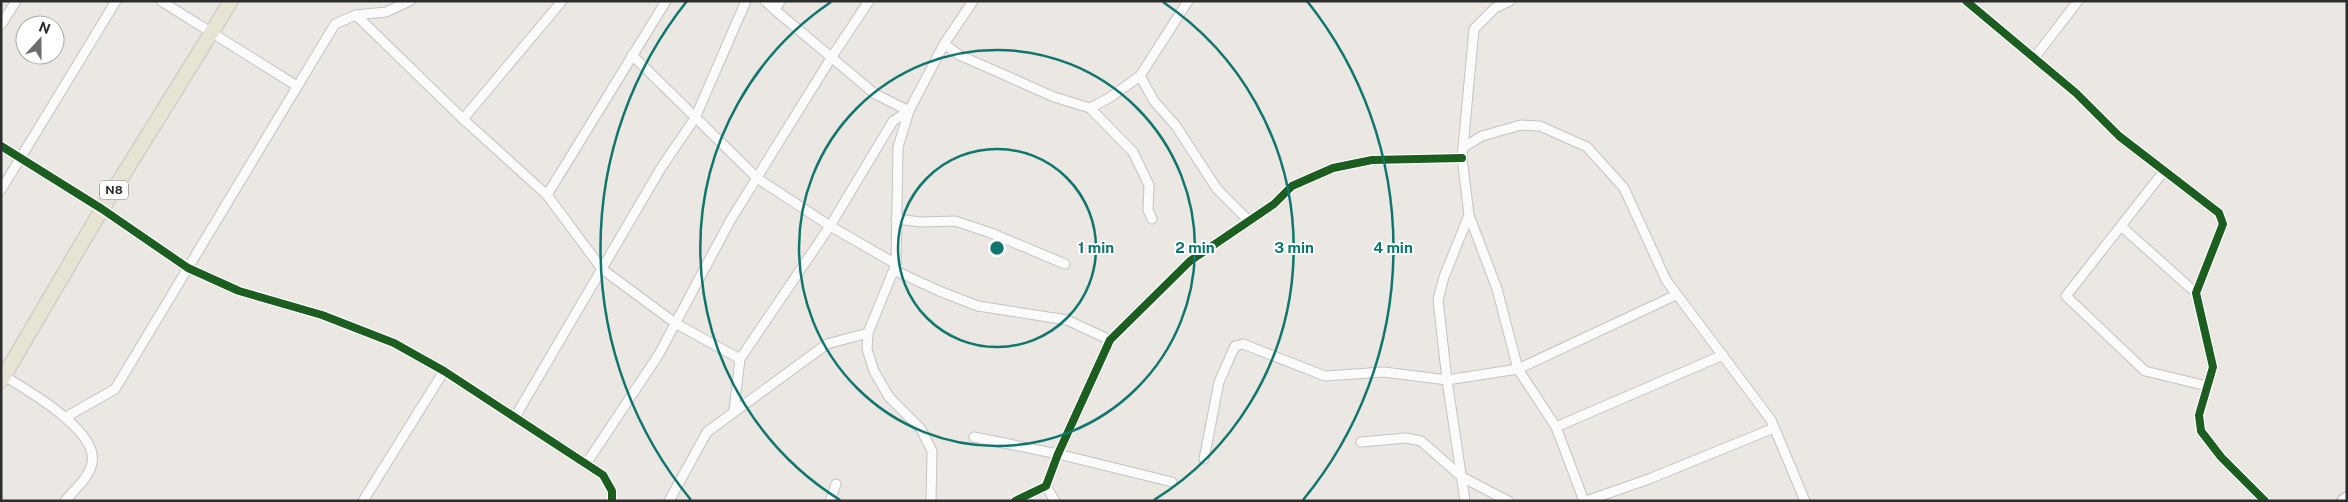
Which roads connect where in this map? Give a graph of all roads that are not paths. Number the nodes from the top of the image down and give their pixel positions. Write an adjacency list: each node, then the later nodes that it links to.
1 (16, 1): 19 (street)
2 (116, 1): 33 (street)
3 (161, 1): 20 (street)
4 (231, 1): 20 (main road, N8)
5 (410, 1): 18 (street)
6 (562, 1): 30 (street)
7 (666, 1): 22 (street)
8 (746, 1): 29 (street)
9 (765, 1): 17 (street)
10 (780, 1): 17 (street)
11 (869, 1): 24 (street)
12 (972, 1): 21 (street)
13 (1188, 1): 25 (street)
14 (1510, 1): 32 (street)
15 (2078, 1): 23 (street)
16 (1969, 2): 23 (street)
17 (775, 10): 24 (street)
18 (356, 15): 26 (street); 30 (street)
19 (1, 25)
20 (212, 32): 26 (street); 39 (main road, N8)
21 (944, 44): 27 (street); 28 (street)
22 (632, 55): 29 (street); 38 (street)
23 (2035, 57): 35 (street)
24 (831, 58): 28 (street); 36 (street)
25 (1140, 76): 27 (street); 43 (street)
26 (297, 86): 48 (street)
27 (1090, 108): 42 (street)
28 (909, 111): 41 (street); 44 (street)
29 (695, 118): 36 (street); 49 (street)
30 (463, 119): 38 (street)
31 (1, 146): 33 (street)
32 (1464, 147): 34 (street); 51 (street)
33 (21, 158): 37 (street); 39 (street)
34 (1462, 158): 40 (street); 43 (street)
35 (2164, 171): 45 (street); 50 (street)
36 (757, 178): 44 (street); 52 (street)
37 (1, 190)
38 (547, 195): 49 (street)
39 (102, 209): 48 (street); 59 (main road, N8)
40 (1469, 215): 57 (street); 60 (street)
41 (896, 219): 46 (street); 47 (street)
42 (1152, 219)
43 (1249, 221): 54 (street)
44 (830, 226): 47 (street); 56 (street)
45 (2121, 226): 50 (street); 61 (street)
46 (1065, 264)
47 (895, 267): 53 (street); 54 (street)
48 (188, 268): 58 (street); 63 (street)
49 (602, 269): 52 (street); 64 (street)
50 (2196, 293): 61 (street)
51 (1676, 295): 55 (street); 57 (street)
52 (675, 323): 56 (street); 71 (street)
53 (868, 333): 62 (street); 82 (street)
54 (1110, 340): 69 (street)
55 (1723, 355): 65 (street); 66 (street)
56 (740, 359): 62 (street)
57 (1518, 369): 60 (street); 65 (street)
58 (444, 371): 64 (street); 78 (street)
59 (2, 377): 63 (street)
60 (1447, 380): 70 (street); 72 (street)
61 (2208, 386): 89 (street)
62 (734, 410): 80 (street)
63 (66, 417): 77 (street)
64 (515, 417): 71 (street)
65 (1556, 427): 87 (street)
66 (1774, 428): 87 (street); 88 (street)
67 (974, 437): 69 (street)
68 (1361, 442): 72 (street)
69 (1058, 454): 73 (street); 75 (street)
70 (1204, 459)
71 (586, 464): 79 (street)
72 (1462, 477): 85 (street); 86 (street)
73 (1172, 482)
74 (836, 484): 81 (street)
75 (1046, 486): 83 (street); 84 (street)
76 (2347, 498): 90 (street)
77 (65, 501)
78 (363, 501)
79 (612, 501)
80 (669, 501)
81 (830, 501)
82 (931, 501)
83 (1015, 501)
84 (1055, 501)
85 (1465, 501)
86 (1508, 501)
87 (1585, 501)
88 (1804, 501)
89 (2265, 501)
90 (2343, 501)

